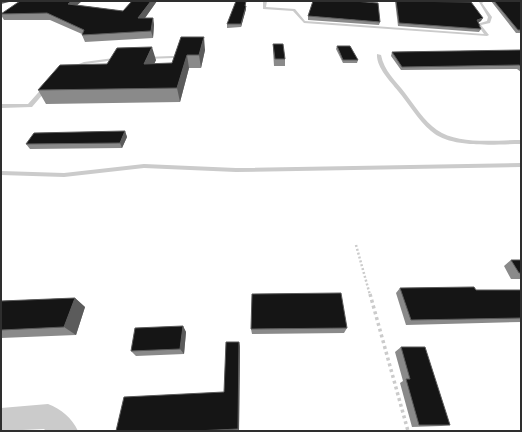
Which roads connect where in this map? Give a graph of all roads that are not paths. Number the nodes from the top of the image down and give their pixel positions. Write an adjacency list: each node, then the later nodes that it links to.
1 (265, 1): 2 (lane)
2 (483, 1)
3 (379, 55): 10 (lane)
4 (172, 57): 6 (lane)
5 (128, 58): 7 (lane)
6 (136, 58)
7 (65, 70)
8 (49, 84): 9 (lane)
9 (1, 106)
10 (521, 142)
11 (521, 165): 12 (lane)
12 (1, 173)
13 (1, 420): 14 (street)
14 (65, 431)

